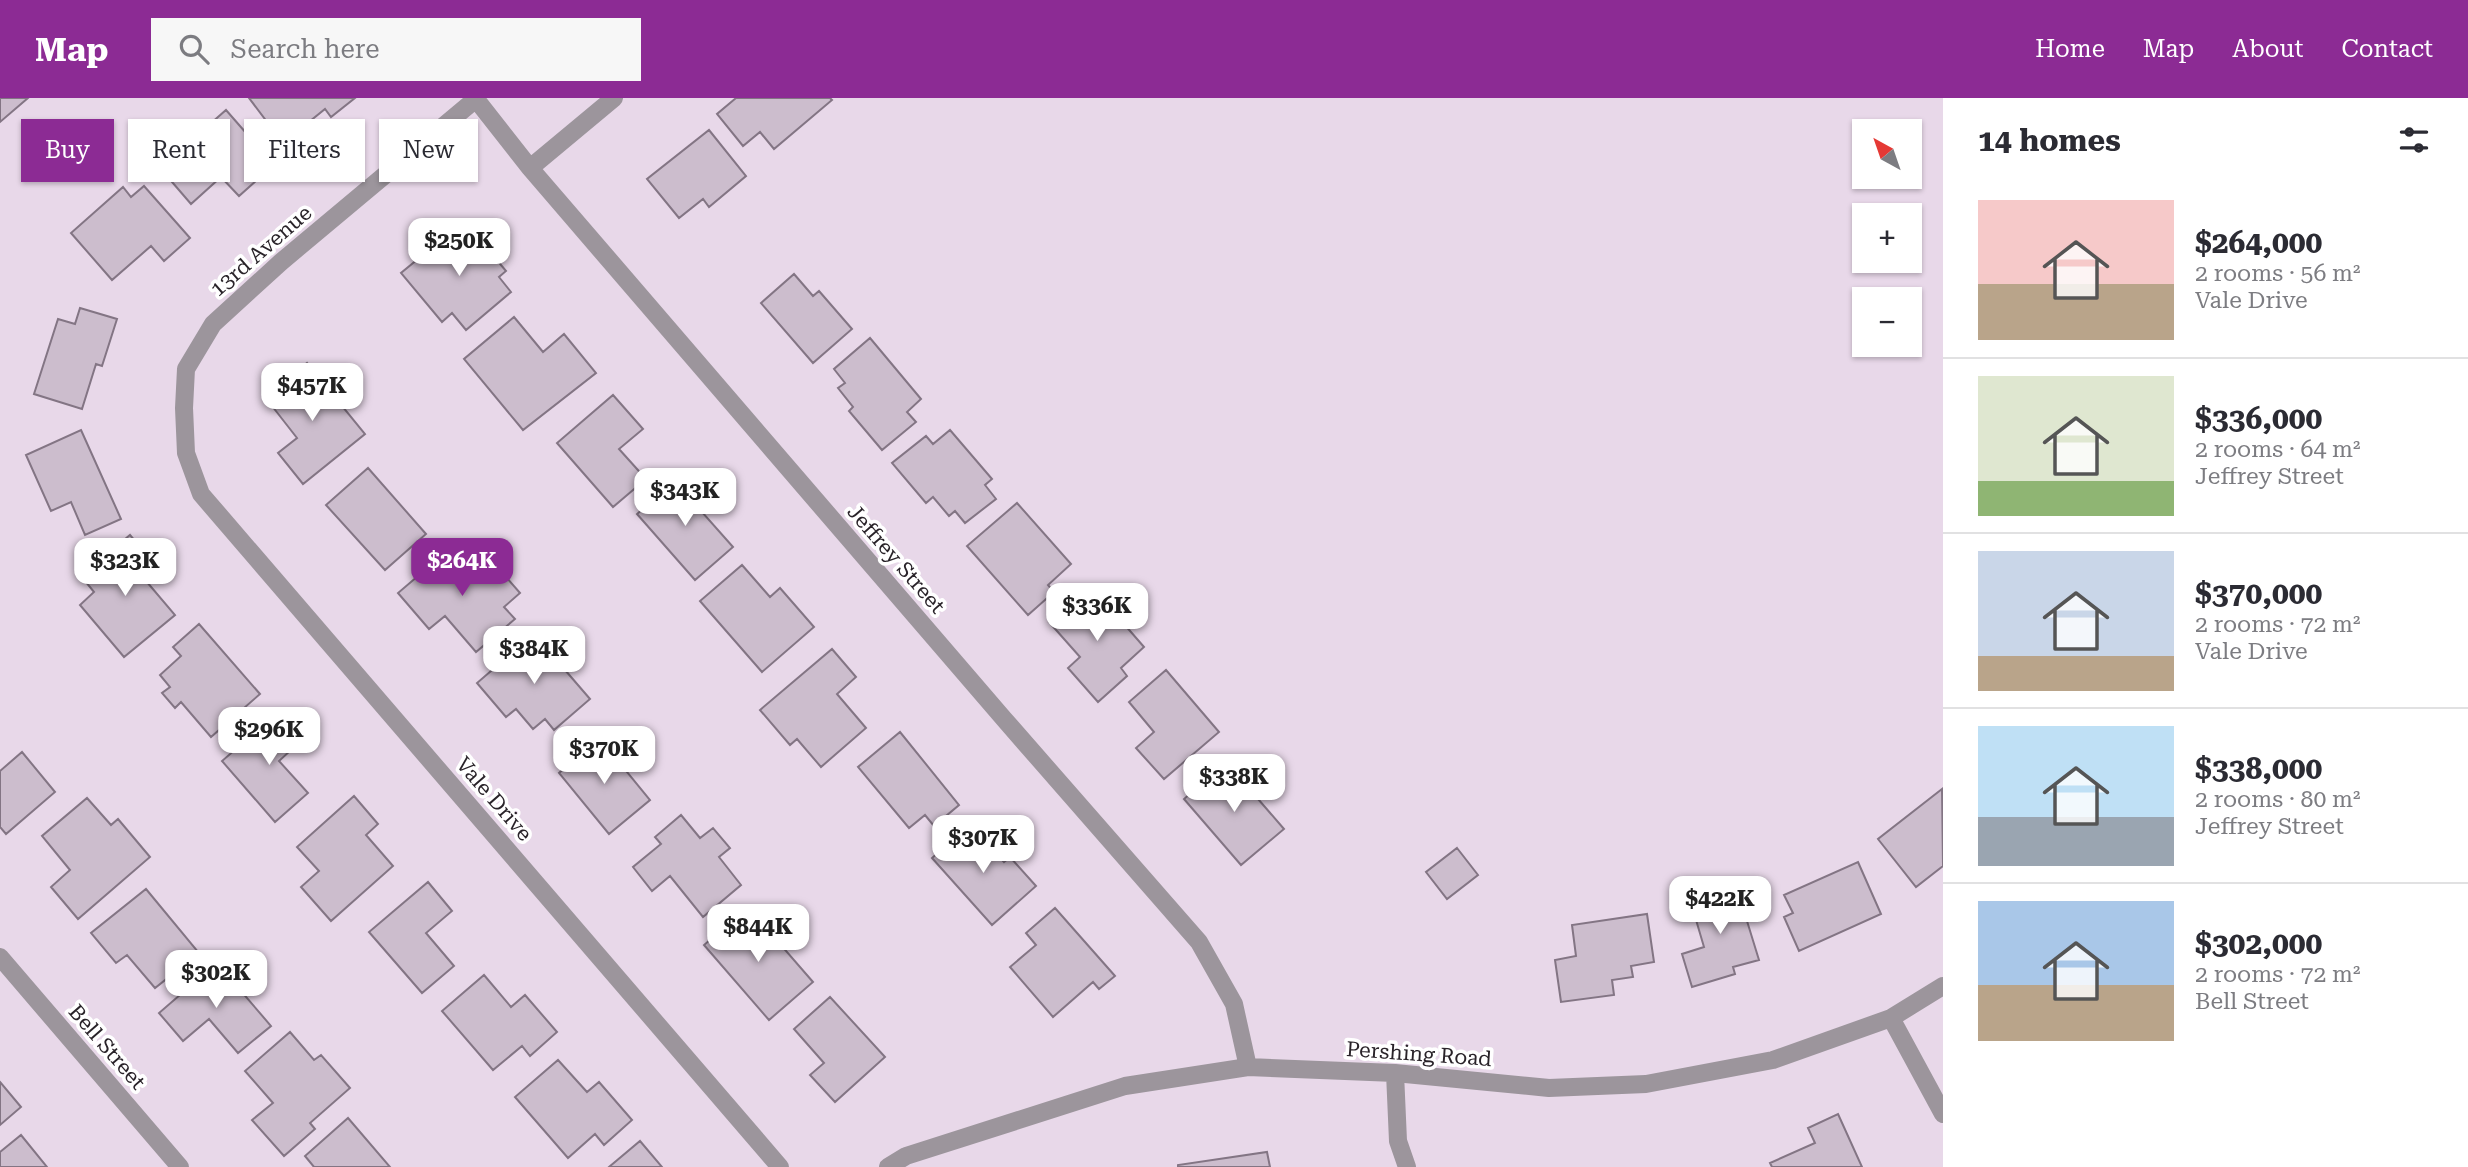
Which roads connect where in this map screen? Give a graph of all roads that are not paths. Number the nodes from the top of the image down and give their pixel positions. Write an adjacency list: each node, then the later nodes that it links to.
1 (476, 98): 3 (street, Jeffrey Street); 4 (street, 13rd Avenue)
2 (614, 98): 3 (street)
3 (530, 168): 8 (street, Jeffrey Street)
4 (186, 453): 12 (street, Vale Drive)
5 (0, 957): 11 (street, Bell Street)
6 (1943, 986): 7 (street, Pershing Road)
7 (1891, 1018): 9 (street, Pershing Road); 10 (street)
8 (1248, 1067): 9 (street, Pershing Road); 13 (street, Pershing Road)
9 (1395, 1073): 14 (street)
10 (1943, 1114)
11 (180, 1167)
12 (780, 1167)
13 (888, 1167)
14 (1407, 1167)

